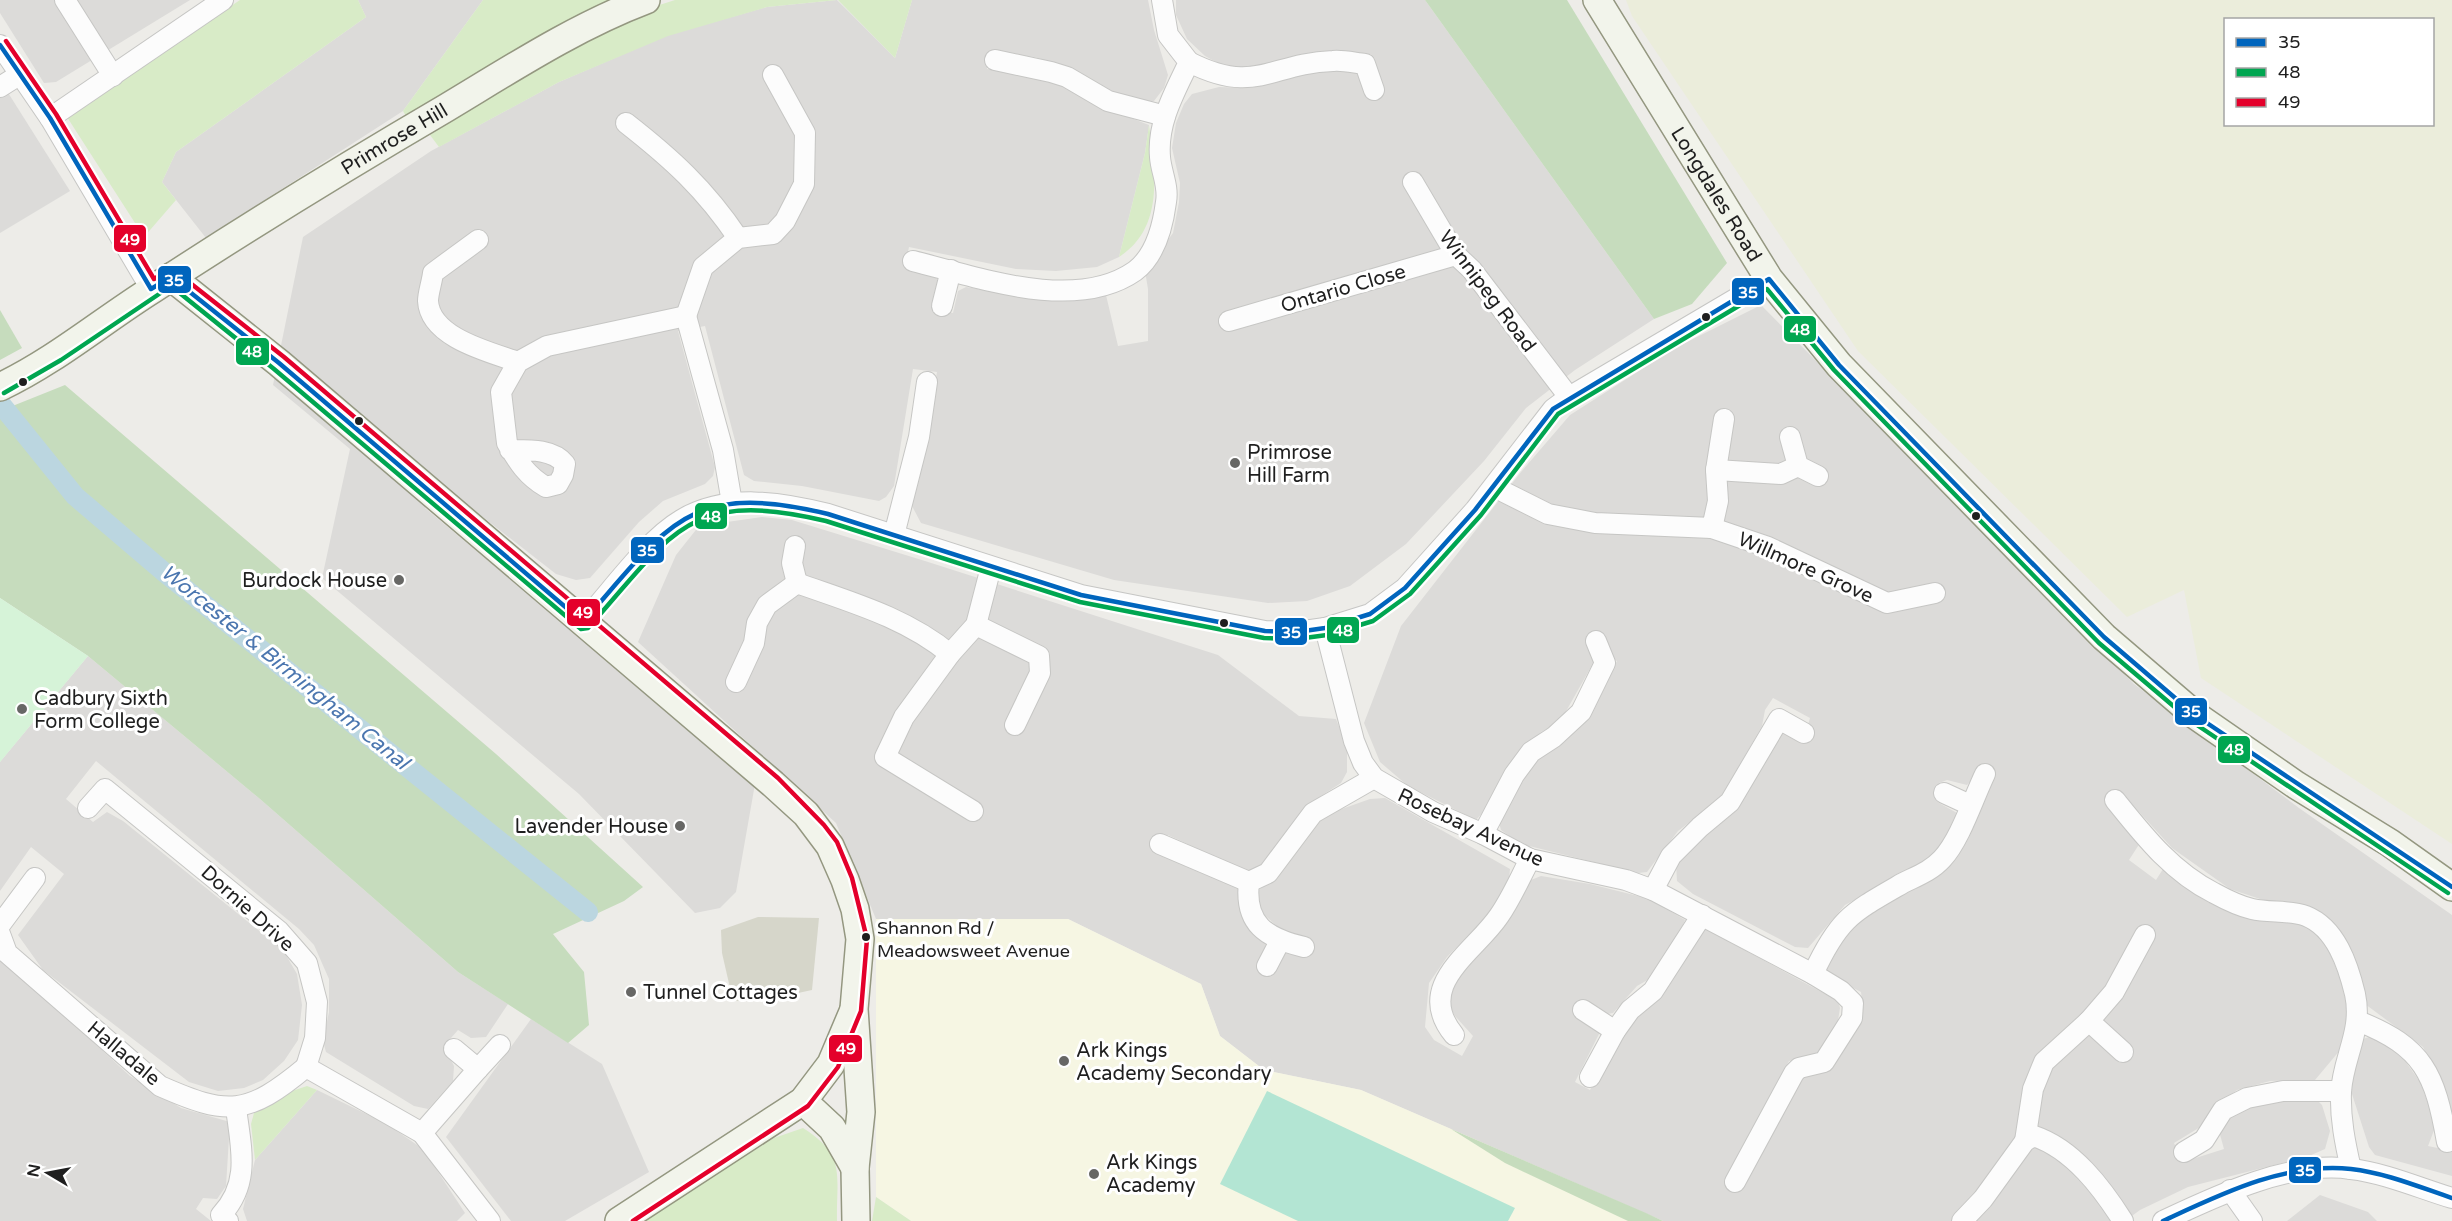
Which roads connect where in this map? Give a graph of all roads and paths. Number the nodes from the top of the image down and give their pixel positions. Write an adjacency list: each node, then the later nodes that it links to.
1 (65, 0): 11 (street)
2 (223, 0): 11 (street)
3 (646, 0): 24 (street, Primrose Hill)
4 (1162, 0): 8 (street)
5 (1597, 0): 23 (street, Longdales Road)
6 (0, 45): 9 (street)
7 (995, 60): 14 (street)
8 (1189, 62): 13 (street); 14 (street)
9 (19, 75): 12 (street); 15 (street)
10 (773, 75): 18 (street)
11 (113, 76): 15 (street)
12 (0, 87)
13 (1374, 90)
14 (1165, 116): 22 (street)
15 (50, 118): 24 (street)
16 (626, 123): 18 (street)
17 (1413, 182): 20 (street, Winnipeg Road)
18 (738, 238): 26 (street)
19 (478, 240): 28 (street)
20 (1456, 255): 27 (street, Ontario Close); 31 (street, Winnipeg Road)
21 (913, 261): 22 (street)
22 (951, 270): 25 (street)
23 (1769, 279): 31 (street); 66 (street, Longdales Road)
24 (161, 283): 30 (street, Primrose Hill); 46 (street)
25 (942, 306)
26 (686, 316): 28 (street); 39 (street)
27 (1229, 321)
28 (518, 362): 34 (street)
29 (927, 382): 41 (street)
30 (2, 386)
31 (1569, 397): 38 (street)
32 (1724, 419): 36 (street, Willmore Grove)
33 (1790, 437): 35 (street)
34 (510, 450)
35 (1798, 466): 36 (street); 37 (street)
36 (1716, 470): 40 (street, Willmore Grove)
37 (1818, 476)
38 (1494, 487): 40 (street, Willmore Grove); 48 (street)
39 (732, 503): 41 (street); 46 (street)
40 (1712, 528): 45 (street, Willmore Grove)
41 (894, 535): 43 (street)
42 (795, 546): 44 (street)
43 (991, 567): 47 (street); 48 (street)
44 (797, 583): 50 (street); 51 (street)
45 (1935, 592)
46 (583, 622): 76 (street)
47 (976, 625): 50 (street); 52 (street)
48 (1325, 628): 55 (street, Rosebay Avenue)
49 (1596, 641): 61 (street)
50 (950, 654): 60 (street)
51 (736, 682)
52 (1015, 725)
53 (1804, 732): 67 (street)
54 (1985, 774): 58 (street)
55 (1374, 778): 61 (street, Rosebay Avenue); 65 (street)
56 (1944, 793): 58 (street)
57 (2115, 800): 79 (street)
58 (1970, 805): 75 (street)
59 (88, 808): 86 (street, Dornie Drive)
60 (973, 811)
61 (1483, 834): 63 (street, Rosebay Avenue)
62 (1160, 844): 65 (street)
63 (1530, 860): 67 (street, Rosebay Avenue); 81 (street)
64 (35, 878): 69 (street)
65 (1249, 882): 72 (street)
66 (2452, 887)
67 (1653, 890): 68 (street, Rosebay Avenue)
68 (1702, 915): 75 (street, Rosebay Avenue); 80 (street)
69 (0, 925)
70 (0, 934): 92 (street, Halladale)
71 (2145, 935): 78 (street)
72 (1280, 941): 73 (street); 74 (street)
73 (1304, 946)
74 (1267, 966)
75 (1813, 974): 101 (street, Rosebay Avenue)
76 (854, 1009): 85 (street); 89 (street)
77 (1583, 1010): 80 (street)
78 (2089, 1021): 84 (street); 96 (street)
79 (2358, 1021): 90 (street); 97 (street)
80 (1616, 1031): 88 (street)
81 (1455, 1035)
82 (500, 1045): 87 (street)
83 (454, 1049): 87 (street)
84 (2123, 1052)
85 (831, 1064): 89 (street); 91 (street)
86 (306, 1067): 92 (street, Halladale); 94 (street)
87 (478, 1069): 94 (street)
88 (1590, 1077)
89 (860, 1082): 93 (street)
90 (2341, 1091): 98 (street); 100 (street)
91 (803, 1101): 95 (street); 106 (street)
92 (236, 1108): 104 (street)
93 (861, 1112): 95 (street); 99 (street)
94 (422, 1133): 105 (street)
95 (839, 1140): 99 (street)
96 (2025, 1141): 108 (street); 109 (street)
97 (2447, 1142)
98 (2184, 1152)
99 (855, 1168): 107 (street)
100 (2351, 1168): 102 (street); 103 (street)
101 (1736, 1182)
102 (2230, 1190): 110 (street); 111 (street)
103 (2452, 1198)
104 (228, 1221)
105 (490, 1221)
106 (619, 1221)
107 (856, 1221)
108 (1962, 1221)
109 (2123, 1221)
110 (2163, 1221)
111 (2252, 1221)

